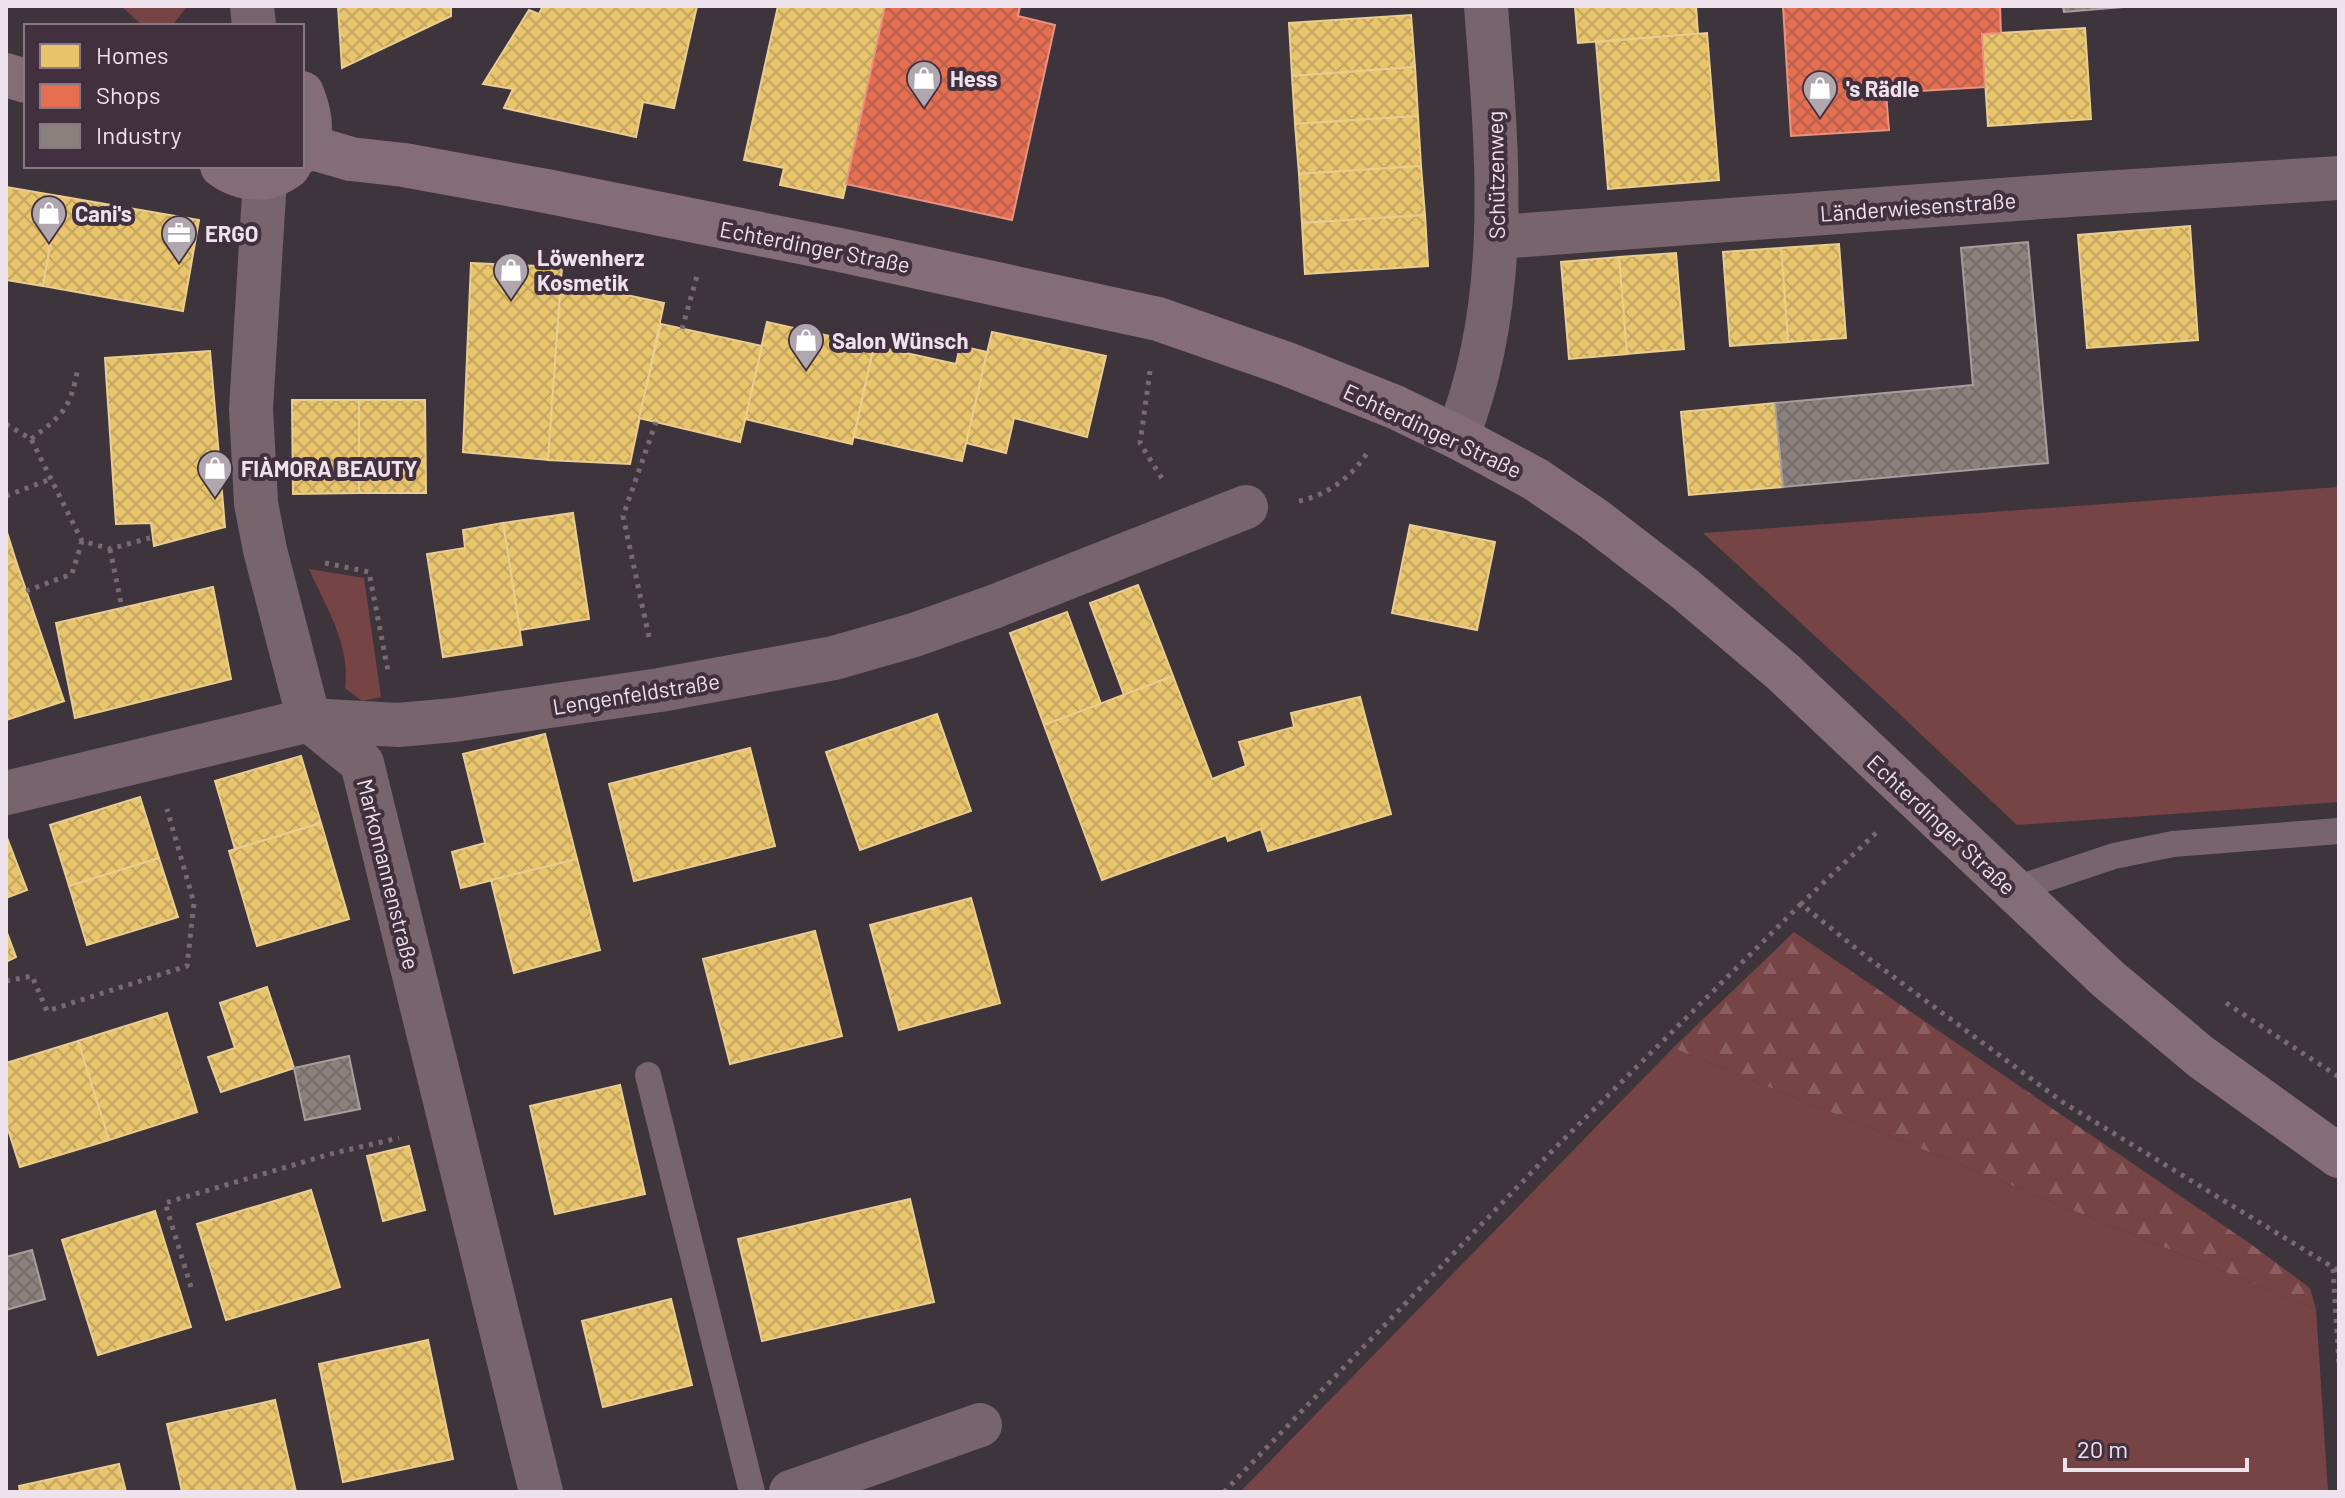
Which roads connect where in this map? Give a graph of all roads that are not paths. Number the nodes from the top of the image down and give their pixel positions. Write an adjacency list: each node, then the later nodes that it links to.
1 (1486, 6): 9 (street, Schützenweg)
2 (304, 98): 3 (main road)
3 (304, 139)
4 (304, 160): 10 (main road, Echterdinger Straße)
5 (226, 168): 6 (main road, Echterdinger Straße)
6 (271, 168)
7 (290, 168): 12 (street)
8 (2339, 178): 9 (street, Länderwiesenstraße)
9 (1498, 237): 10 (street, Schützenweg)
10 (1457, 437): 15 (main road, Echterdinger Straße)
11 (1246, 507): 12 (street, Lengenfeldstraße)
12 (309, 720): 13 (street, Lengenfeldstraße); 20 (street, Markomannenstraße)
13 (6, 793)
14 (2339, 831): 15 (lane)
15 (2012, 890): 17 (main road, Echterdinger Straße)
16 (648, 1075): 21 (lane)
17 (2339, 1156)
18 (980, 1425): 19 (street)
19 (814, 1488)
20 (541, 1492)
21 (752, 1492)

